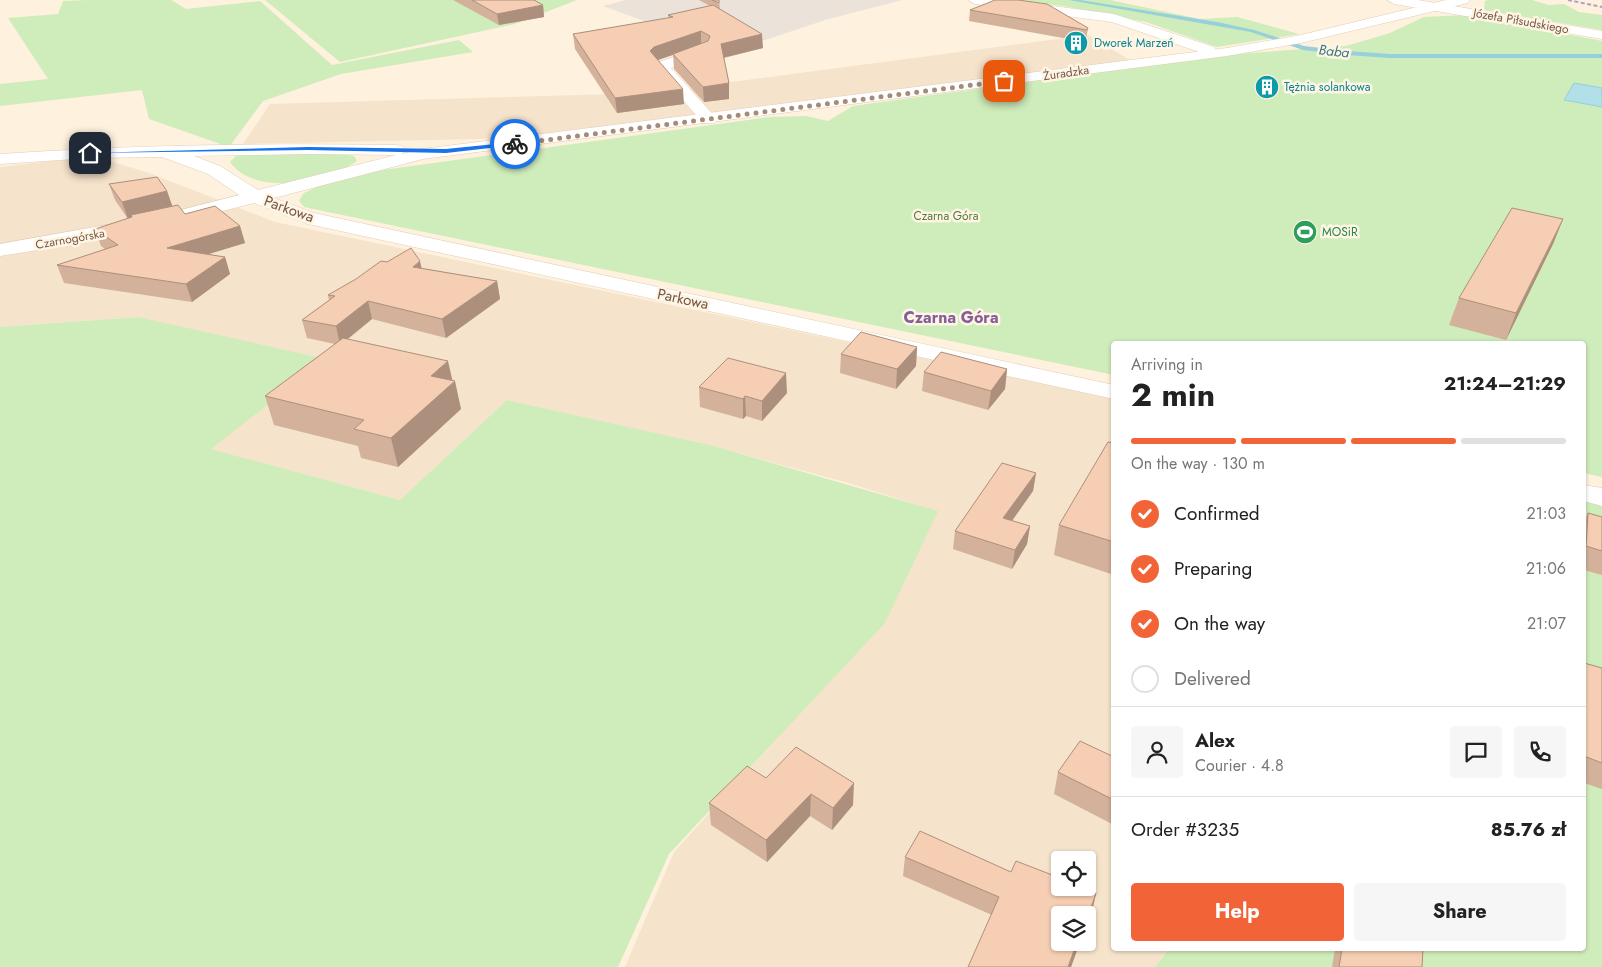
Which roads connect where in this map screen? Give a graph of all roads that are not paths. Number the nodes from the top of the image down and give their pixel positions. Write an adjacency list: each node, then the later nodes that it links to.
1 (975, 0): 7 (street)
2 (1394, 0): 4 (street, Józefa Piłsudskiego)
3 (1463, 0): 4 (street, Żuradzka)
4 (1441, 6): 5 (street, Józefa Piłsudskiego); 7 (street, Żuradzka)
5 (1602, 35)
6 (702, 51): 8 (street)
7 (1210, 53): 8 (street, Żuradzka)
8 (709, 119): 11 (street, Żuradzka)
9 (354, 149): 10 (street); 11 (street); 15 (street)
10 (260, 150): 12 (street); 14 (street)
11 (446, 151): 15 (street, Czarnogórska)
12 (165, 152): 13 (street); 14 (street, Parkowa)
13 (0, 159)
14 (214, 170): 16 (street, Parkowa)
15 (347, 172): 16 (street, Czarnogórska)
16 (255, 197): 17 (street, Czarnogórska); 18 (street, Parkowa)
17 (0, 250)
18 (1111, 391)
19 (1586, 493): 20 (street)
20 (1602, 497)

